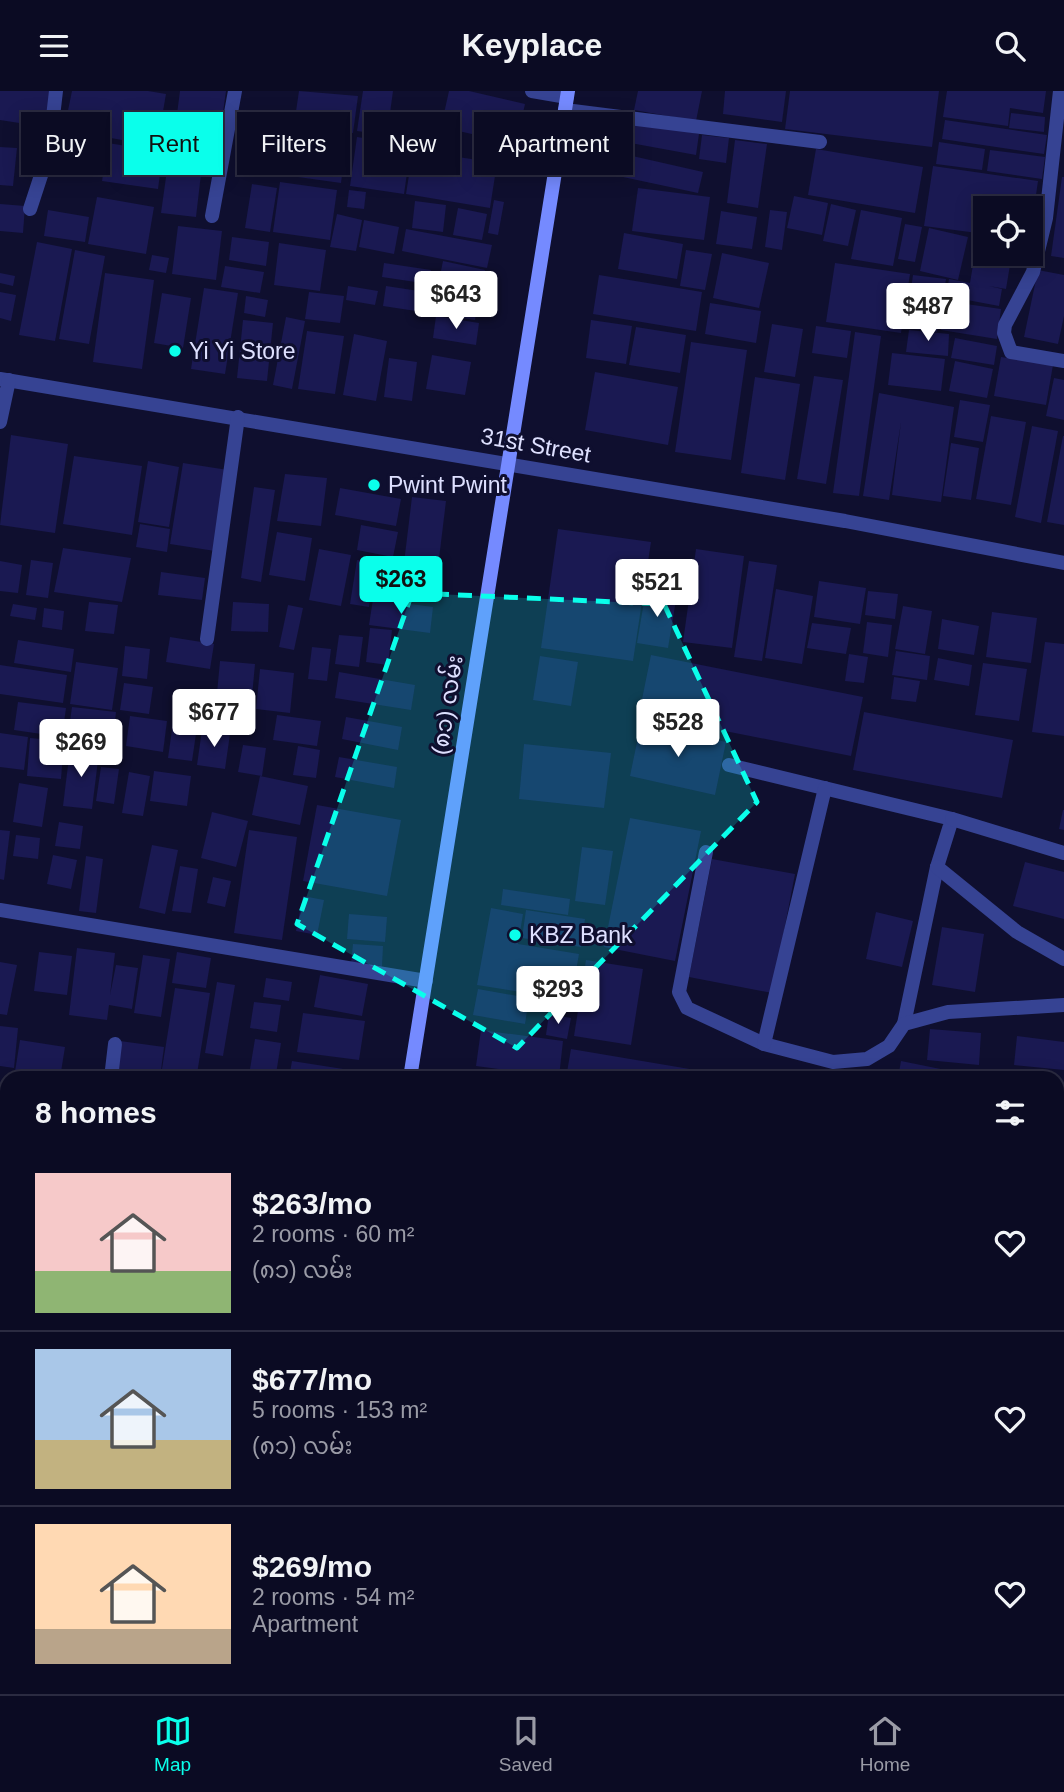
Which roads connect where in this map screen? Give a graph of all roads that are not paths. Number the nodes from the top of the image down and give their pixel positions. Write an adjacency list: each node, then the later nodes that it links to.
1 (56, 91): 7 (street)
2 (235, 91): 8 (street)
3 (532, 91): 5 (street)
4 (1060, 91): 9 (street)
5 (567, 99): 6 (street); 13 (street, (၈၁) လမ်း)
6 (820, 142)
7 (30, 209)
8 (212, 216)
9 (1064, 361)
10 (4, 379): 11 (street, 31st Street); 12 (street)
11 (237, 417): 13 (street, 31st Street); 15 (street)
12 (0, 422)
13 (509, 464): 14 (street, 31st Street); 24 (street, (၈၁) လမ်း)
14 (1064, 563)
15 (207, 639)
16 (729, 765): 17 (street)
17 (825, 787): 18 (street); 28 (street)
18 (952, 819): 20 (street); 21 (street)
19 (706, 852): 28 (street)
20 (1064, 853)
21 (937, 867): 23 (street); 26 (street)
22 (0, 910): 24 (street)
23 (1064, 959)
24 (426, 981): 30 (street, (၈၁) လမ်း)
25 (1064, 1005): 26 (street)
26 (904, 1024): 28 (street)
27 (115, 1044): 29 (street)
28 (764, 1044)
29 (112, 1071)
30 (411, 1071)

